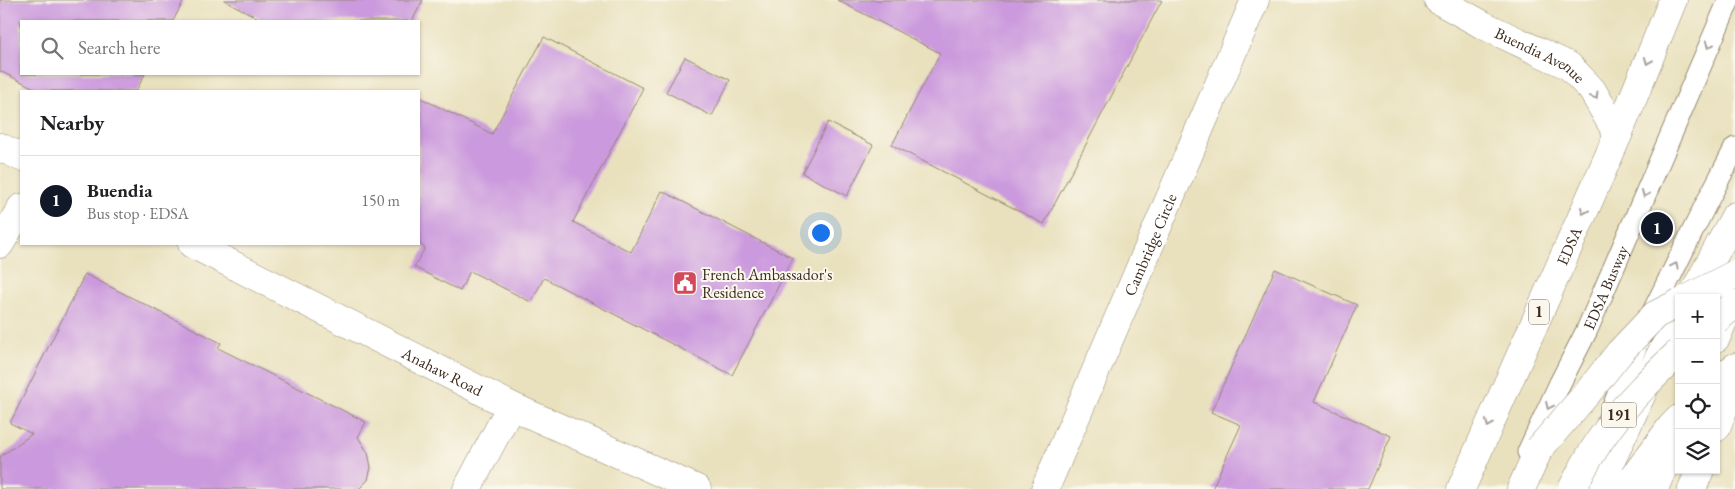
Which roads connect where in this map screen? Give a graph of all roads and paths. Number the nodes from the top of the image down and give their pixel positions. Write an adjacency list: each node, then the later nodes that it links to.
1 (1255, 0): 35 (main road, Cambridge Circle)
2 (1438, 0): 5 (main road, Buendia Avenue, one-way to 5)
3 (1673, 0): 5 (main road, EDSA / 1, one-way to 5)
4 (1728, 0): 26 (lane, EDSA Busway, one-way to 26)
5 (1618, 135): 36 (main road, EDSA / 1, one-way to 36)
6 (0, 146): 8 (main road)
7 (1735, 148): 28 (lane, one-way to 7)
8 (20, 156)
9 (20, 210): 11 (main road)
10 (1735, 216): 15 (main road)
11 (0, 244)
12 (194, 245): 27 (main road, Anahaw Road)
13 (1735, 274): 16 (main road, bridge)
14 (1735, 292): 21 (main road)
15 (1692, 294)
16 (1698, 294)
17 (1735, 304): 19 (main road, bridge)
18 (1675, 305): 38 (main road, bridge)
19 (1720, 317)
20 (1675, 328): 41 (main road)
21 (1720, 328)
22 (1675, 356): 39 (main road, 191, bridge)
23 (1735, 367): 24 (main road)
24 (1720, 379)
25 (1735, 380): 29 (main road)
26 (1560, 384): 28 (lane); 37 (lane, EDSA Busway, one-way to 37)
27 (511, 406): 33 (main road); 34 (main road, Anahaw Road)
28 (1614, 406): 40 (lane)
29 (1720, 418)
30 (1675, 424): 42 (main road)
31 (1675, 439): 43 (main road)
32 (1698, 474): 44 (main road)
33 (467, 489)
34 (697, 489)
35 (1044, 489)
36 (1461, 489)
37 (1511, 489)
38 (1521, 489)
39 (1572, 489)
40 (1578, 489)
41 (1598, 489)
42 (1625, 489)
43 (1654, 489)
44 (1692, 489)

